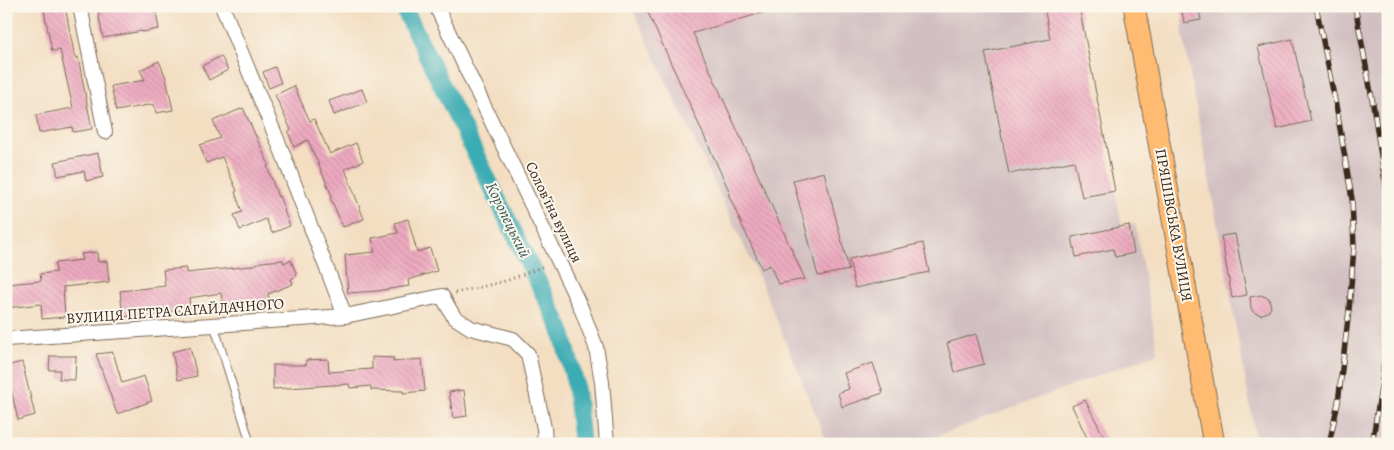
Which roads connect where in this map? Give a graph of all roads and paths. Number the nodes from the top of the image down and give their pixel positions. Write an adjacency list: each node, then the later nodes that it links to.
1 (80, 6): 5 (street)
2 (222, 6): 8 (street)
3 (436, 6): 14 (street, Соловʼїна вулиця)
4 (1134, 6): 12 (main road, ПРЯШІВСЬКА ВУЛИЦЯ)
5 (105, 132)
6 (544, 266): 7 (path)
7 (442, 296): 8 (street, ВУЛИЦЯ ПЕТРА САГАЙДАЧНОГО); 13 (street)
8 (346, 316): 9 (street, ВУЛИЦЯ ПЕТРА САГАЙДАЧНОГО)
9 (214, 325): 10 (street, ВУЛИЦЯ ПЕТРА САГАЙДАЧНОГО); 11 (lane)
10 (6, 339)
11 (250, 442)
12 (1211, 442)
13 (545, 444)
14 (607, 444)

